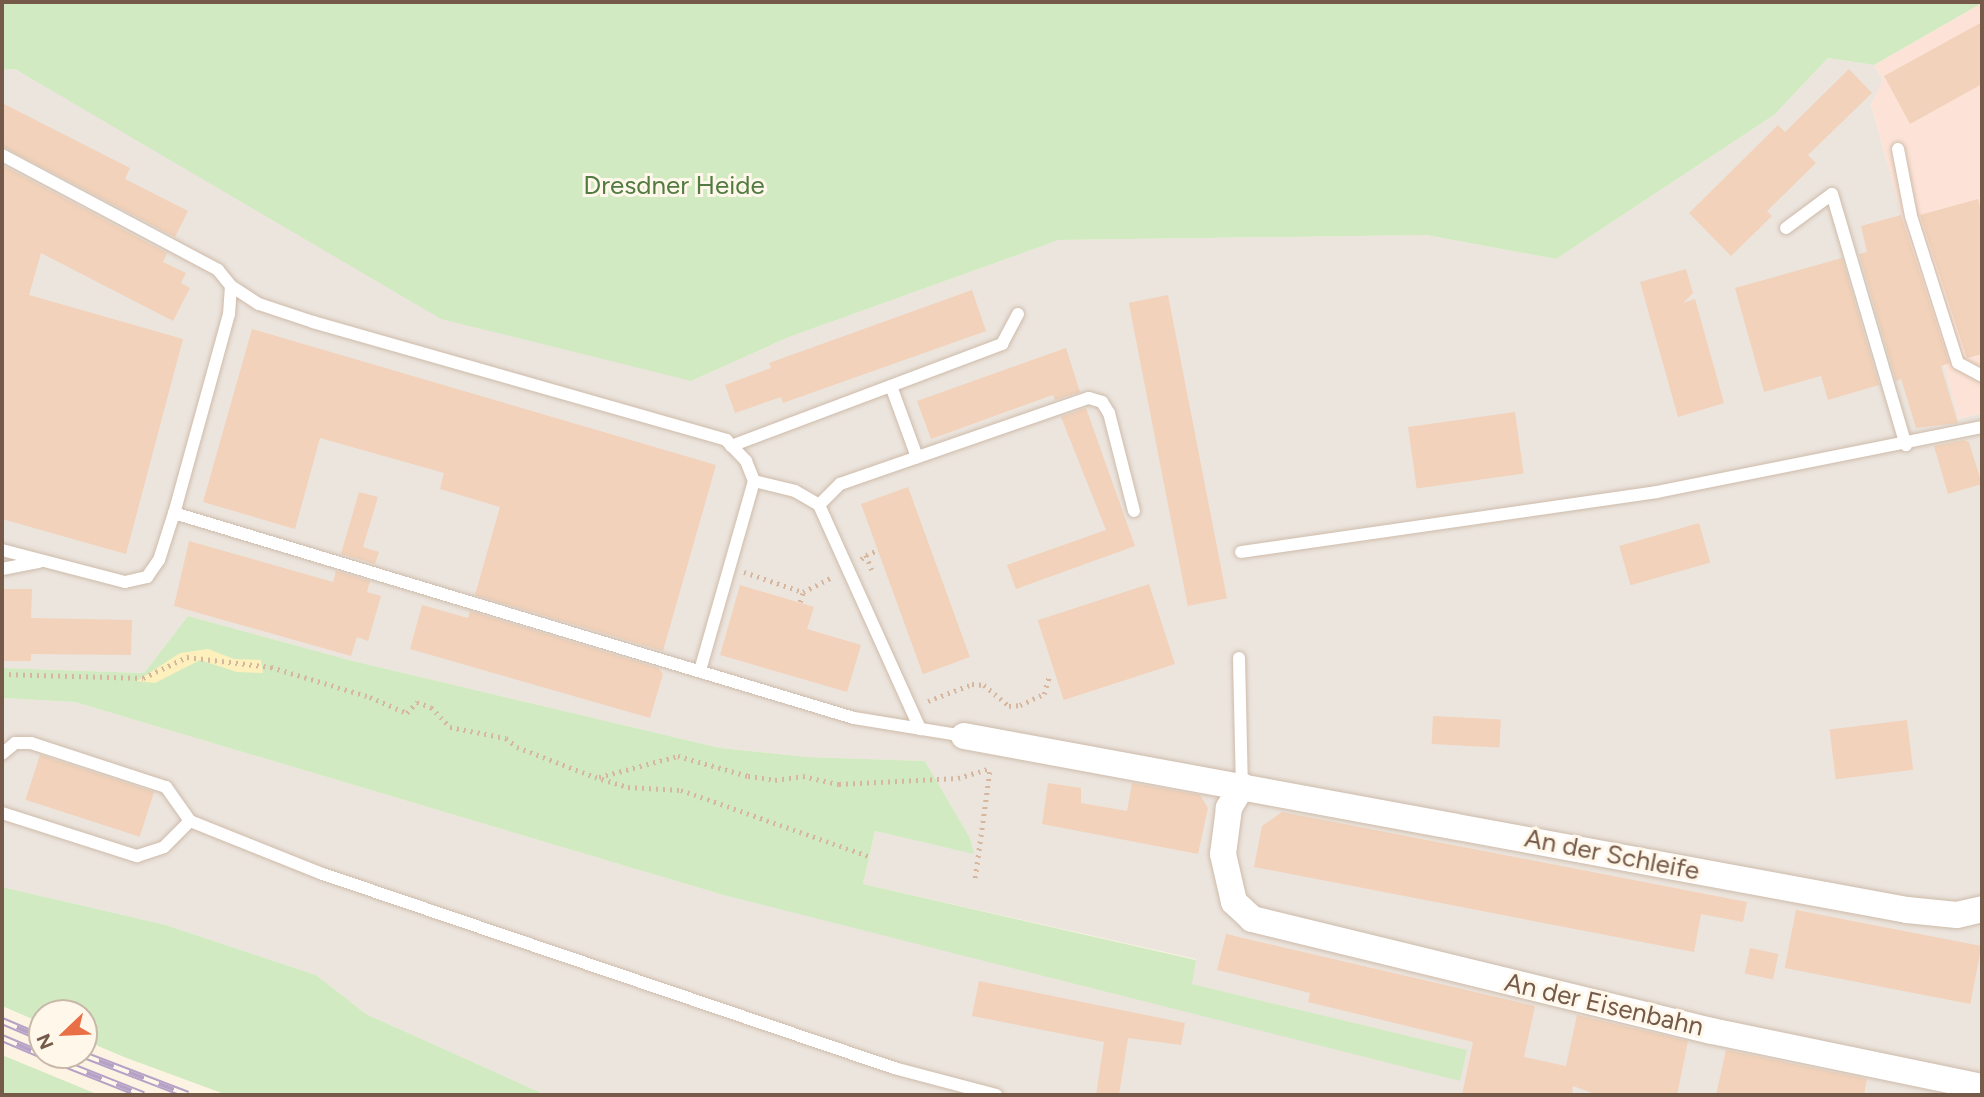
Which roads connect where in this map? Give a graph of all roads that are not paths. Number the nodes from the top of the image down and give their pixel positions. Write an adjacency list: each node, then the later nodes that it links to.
1 (1898, 149): 6 (lane)
2 (2, 155): 4 (lane)
3 (1786, 228): 9 (lane)
4 (231, 286): 10 (lane); 15 (lane)
5 (1018, 314): 7 (lane)
6 (1982, 376)
7 (891, 386): 10 (lane); 11 (lane)
8 (1982, 427): 9 (lane)
9 (1906, 445): 17 (lane)
10 (731, 446): 12 (lane)
11 (917, 457): 13 (lane); 14 (lane)
12 (754, 481): 13 (lane); 21 (lane)
13 (819, 505): 22 (lane)
14 (1134, 511)
15 (174, 513): 18 (lane); 21 (lane)
16 (2, 550): 18 (lane)
17 (1241, 552)
18 (44, 561): 19 (lane)
19 (2, 569)
20 (1239, 658): 25 (lane)
21 (700, 670): 22 (lane)
22 (920, 729): 23 (lane)
23 (964, 736): 25 (street, An der Schleife)
24 (2, 754): 27 (lane)
25 (1242, 786): 28 (street, An der Schleife); 29 (street, An der Eisenbahn)
26 (2, 813): 27 (lane)
27 (190, 821): 30 (lane)
28 (1982, 909)
29 (1982, 1087)
30 (996, 1095)

